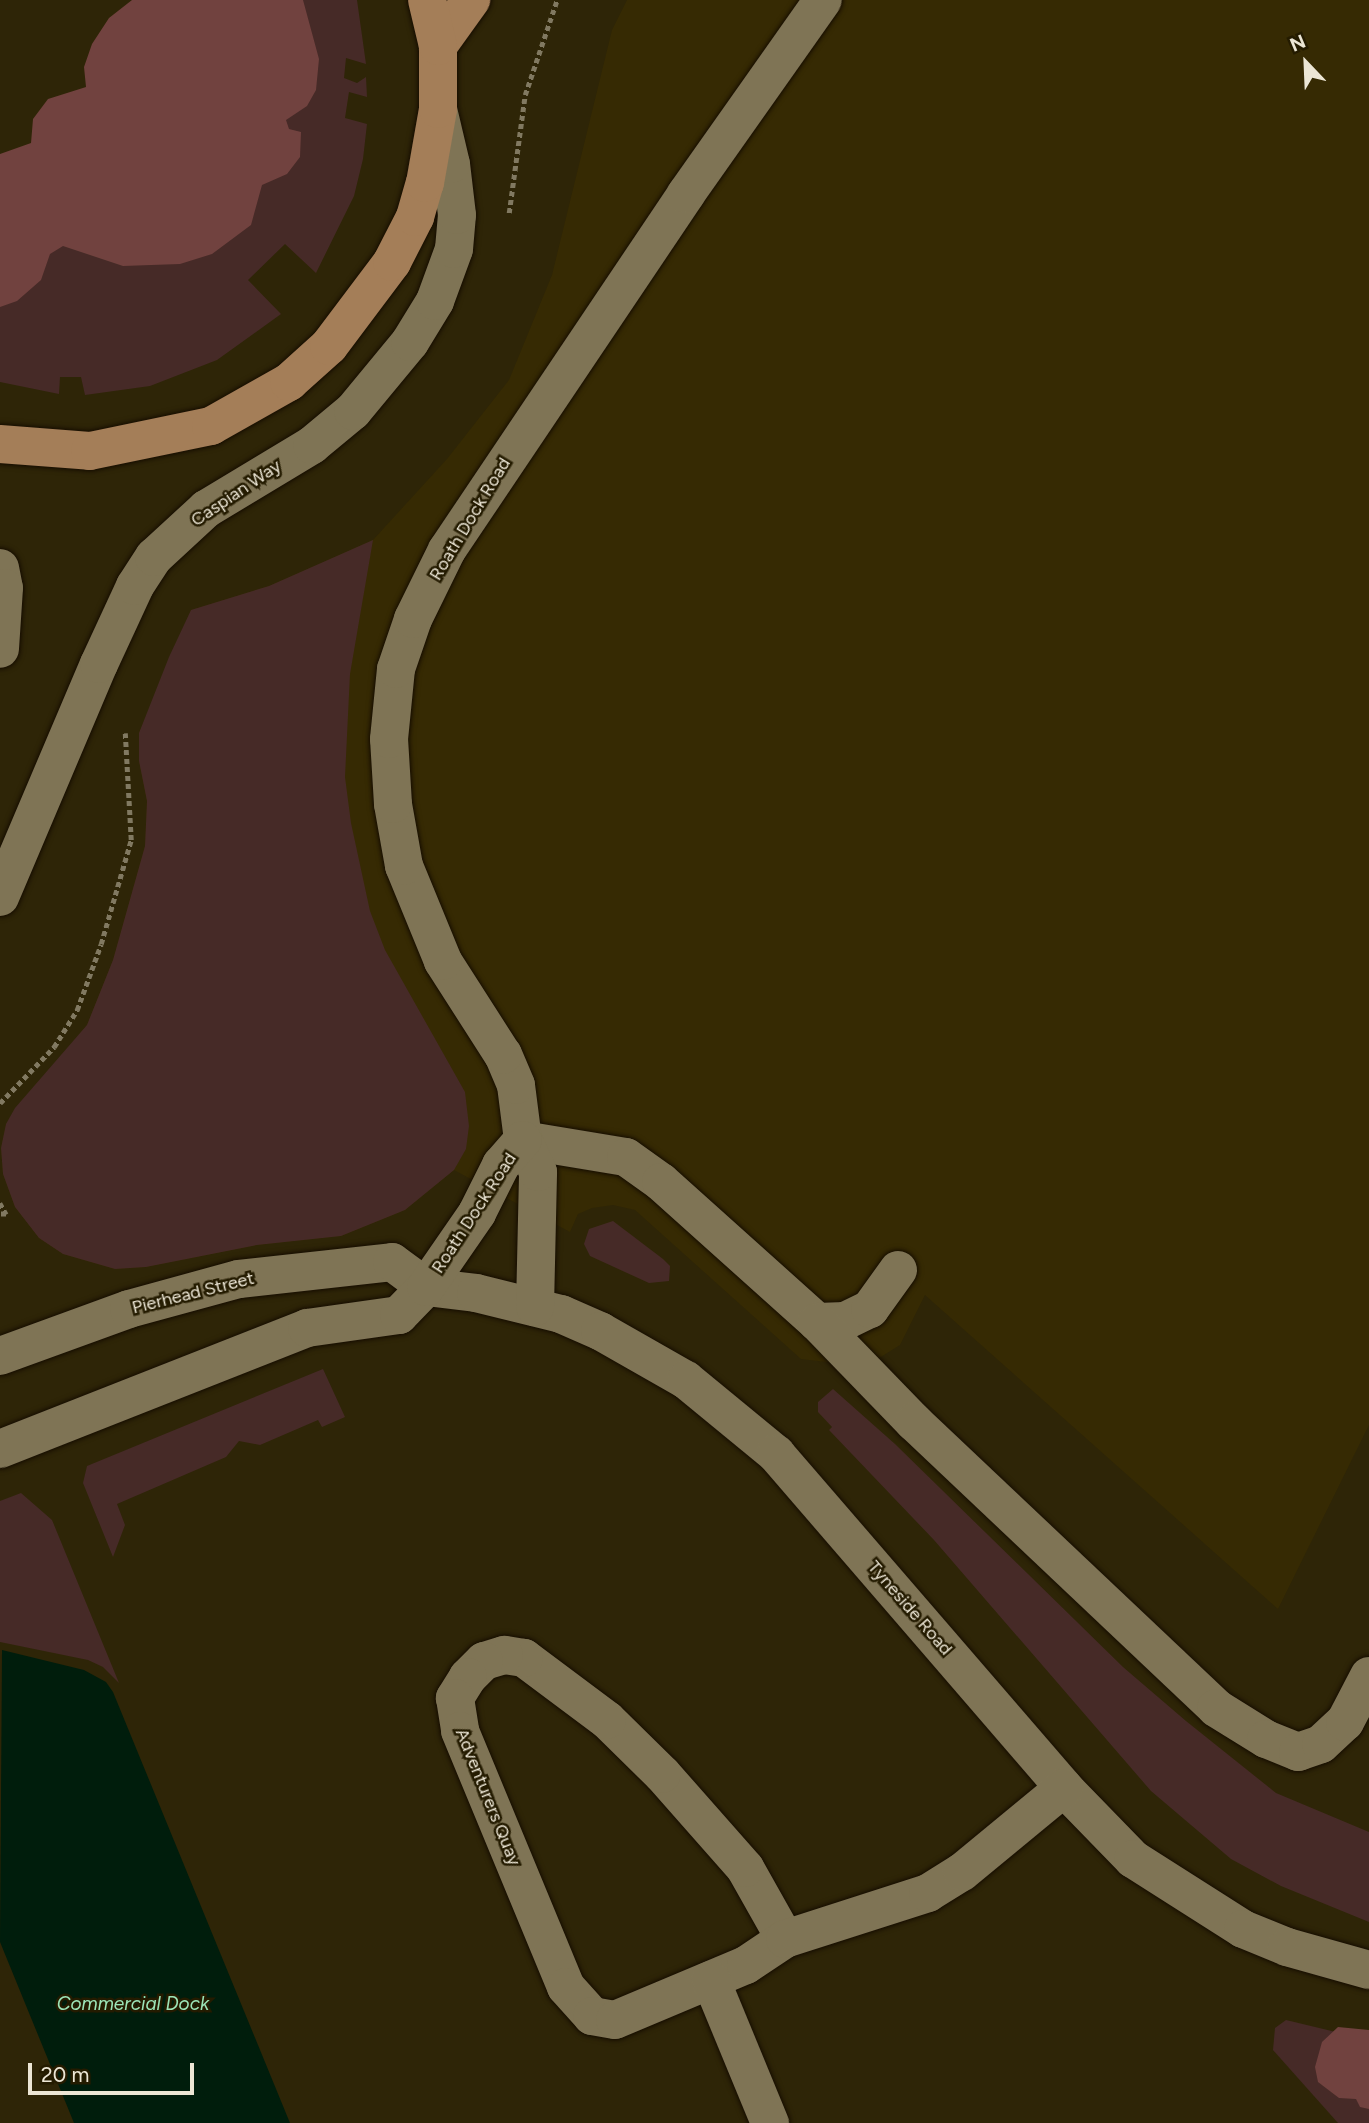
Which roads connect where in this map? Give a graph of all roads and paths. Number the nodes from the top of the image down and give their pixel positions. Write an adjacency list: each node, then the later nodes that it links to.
1 (427, 0): 5 (main road)
2 (471, 0): 5 (main road)
3 (557, 0): 7 (path)
4 (823, 0): 14 (street, Roath Dock Road)
5 (438, 46): 6 (main road)
6 (438, 109): 8 (main road); 12 (street, Caspian Way)
7 (506, 221)
8 (0, 444)
9 (0, 568): 10 (street)
10 (0, 649)
11 (125, 725): 13 (path)
12 (0, 897)
13 (0, 1103)
14 (523, 1140): 18 (street, Roath Dock Road); 19 (street, Roath Dock Road); 20 (street)
15 (0, 1203): 16 (path)
16 (0, 1214)
17 (898, 1270): 20 (street)
18 (426, 1287): 19 (street, Tyneside Road); 21 (street, Pierhead Street); 22 (street, Roath Dock Road)
19 (535, 1307): 24 (street, Tyneside Road)
20 (817, 1322): 23 (street)
21 (0, 1356)
22 (0, 1449)
23 (1369, 1676)
24 (1064, 1788): 25 (street, Adventurers Quay); 26 (street, Tyneside Road)
25 (785, 1939): 27 (street, Adventurers Quay); 27 (street, Adventurers Quay)
26 (1369, 1970)
27 (711, 1980): 28 (street)
28 (770, 2123)

